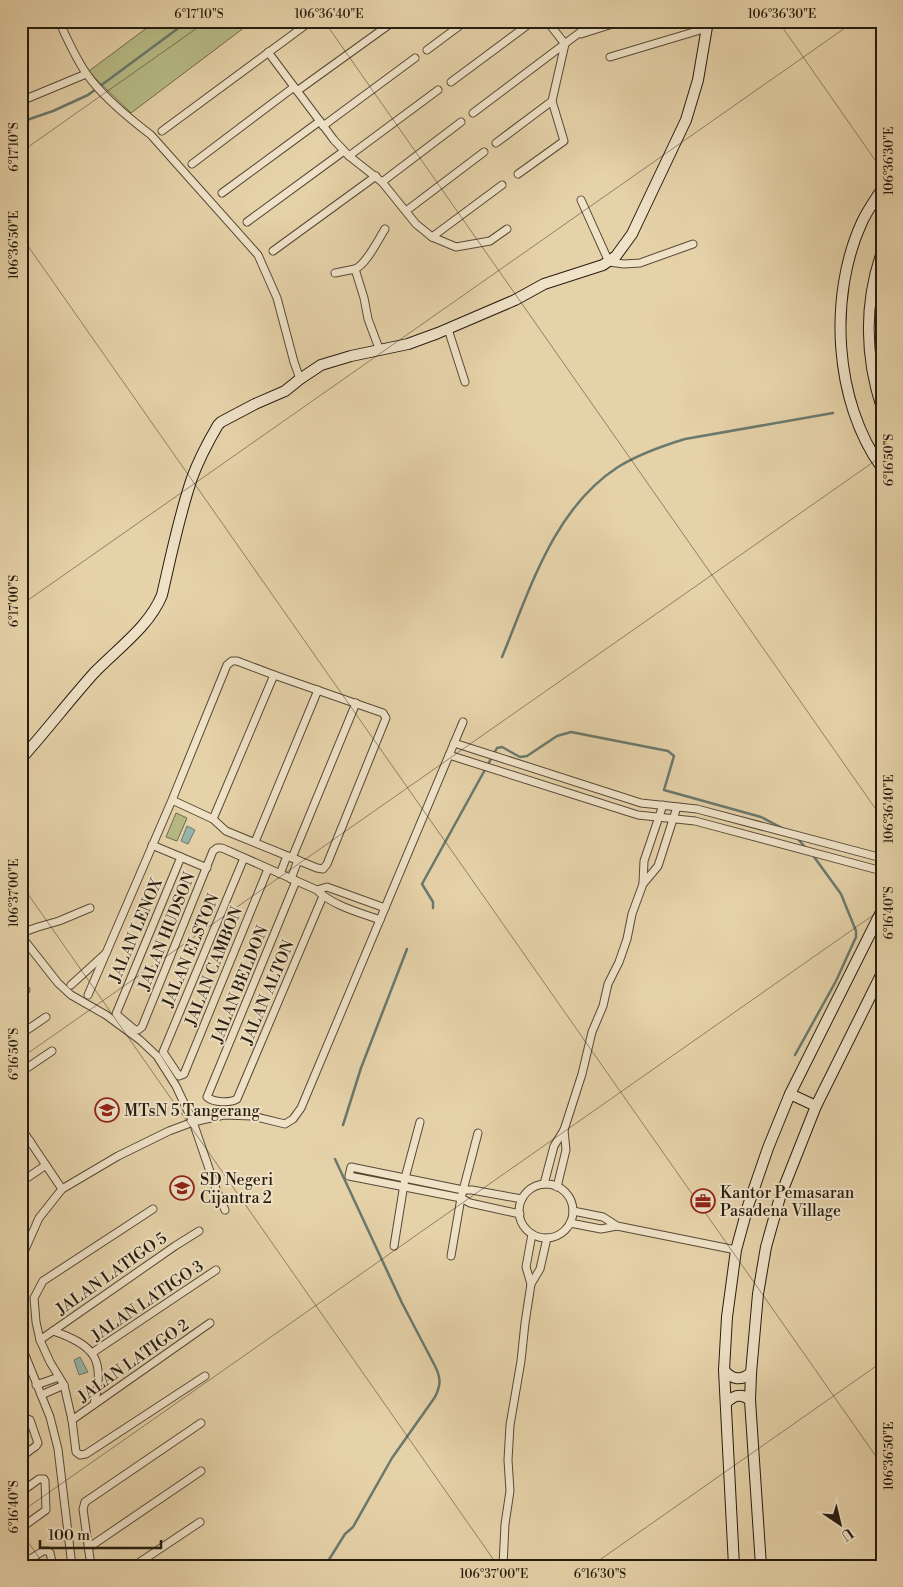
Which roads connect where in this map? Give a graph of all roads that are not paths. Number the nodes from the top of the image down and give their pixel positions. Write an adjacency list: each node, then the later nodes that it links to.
1 (58, 21): 16 (street)
2 (311, 21): 13 (street)
3 (466, 21): 12 (street)
4 (533, 21): 17 (street)
5 (547, 21): 11 (street)
6 (595, 21): 10 (street)
7 (622, 21): 10 (street)
8 (390, 24): 18 (street)
9 (707, 25): 14 (street); 45 (main road)
10 (576, 35): 11 (street)
11 (565, 44): 21 (street); 22 (street)
12 (427, 50)
13 (268, 52): 18 (street); 25 (street)
14 (610, 57)
15 (415, 58): 24 (street)
16 (86, 74): 20 (street); 50 (street)
17 (450, 82)
18 (296, 89): 24 (street); 29 (street)
19 (438, 90): 28 (street)
20 (21, 101)
21 (552, 101): 26 (street); 30 (street)
22 (473, 113)
23 (462, 122): 32 (street)
24 (322, 124): 28 (street); 35 (street)
25 (162, 131)
26 (496, 143)
27 (484, 152): 37 (street)
28 (347, 154): 31 (street); 38 (street)
29 (192, 164)
30 (518, 174)
31 (376, 176): 32 (street); 43 (street)
32 (382, 182): 37 (street)
33 (502, 186): 41 (street)
34 (882, 189): 53 (main road)
35 (222, 193)
36 (582, 200): 45 (street)
37 (406, 211): 41 (street)
38 (247, 222)
39 (385, 229): 46 (street)
40 (507, 229): 41 (street)
41 (432, 237)
42 (693, 244): 45 (street)
43 (273, 250)
44 (882, 252): 52 (main road)
45 (609, 262): 48 (main road)
46 (355, 269): 47 (street); 49 (street)
47 (335, 273)
48 (448, 329): 49 (main road); 51 (street)
49 (380, 351): 50 (main road)
50 (300, 379): 60 (main road)
51 (465, 382)
52 (882, 408)
53 (882, 468)
54 (274, 675): 55 (street); 61 (street); 65 (street)
55 (318, 690): 56 (street); 67 (street)
56 (356, 703): 71 (street); 71 (street)
57 (463, 722): 58 (street)
58 (454, 743): 59 (street); 62 (street)
59 (450, 754): 64 (street); 82 (street)
60 (21, 759)
61 (172, 800): 65 (street); 68 (street)
62 (662, 805): 63 (street); 64 (street)
63 (677, 807): 66 (street); 72 (street)
64 (658, 818): 66 (street); 78 (street)
65 (213, 819): 67 (street)
66 (673, 819): 75 (street); 78 (street)
67 (255, 842): 71 (street)
68 (152, 844): 69 (street); 86 (street)
69 (181, 857): 73 (street); 91 (street, JALAN LENOX)
70 (244, 858): 73 (street, JALAN HUDSON); 74 (street); 95 (street, JALAN ELSTON)
71 (292, 858): 76 (street); 77 (street, JALAN BELDON)
72 (882, 858)
73 (207, 868): 91 (street, JALAN HUDSON)
74 (268, 869): 76 (street); 95 (street, JALAN CAMBON)
75 (882, 870)
76 (280, 874): 77 (street)
77 (293, 880): 79 (street); 97 (street, JALAN BELDON)
78 (643, 884): 102 (street)
79 (318, 890): 80 (street); 82 (street)
80 (323, 896): 84 (street); 97 (street, JALAN ALTON)
81 (90, 908): 85 (street)
82 (385, 908): 84 (street)
83 (882, 910): 96 (main road)
84 (380, 920): 99 (street)
85 (21, 934): 99 (street)
86 (107, 951): 88 (street); 89 (street)
87 (882, 973): 98 (main road)
88 (71, 985)
89 (88, 995)
90 (46, 1017): 92 (street)
91 (142, 1027)
92 (21, 1034)
93 (52, 1050): 94 (street)
94 (21, 1072)
95 (184, 1074)
96 (790, 1094): 98 (main road); 126 (main road)
97 (237, 1099)
98 (816, 1106): 137 (main road)
99 (193, 1122): 112 (street); 117 (street)
100 (420, 1122): 107 (street)
101 (21, 1128): 104 (street)
102 (564, 1130): 109 (street); 111 (street)
103 (478, 1133): 113 (street)
104 (30, 1141): 105 (street); 106 (street)
105 (21, 1148)
106 (46, 1165): 108 (street); 112 (street)
107 (405, 1178): 110 (street); 110 (street); 113 (street)
108 (21, 1182)
109 (544, 1184): 111 (street); 115 (street)
110 (404, 1187): 114 (street); 125 (street)
111 (557, 1187): 118 (street)
112 (62, 1189): 128 (street)
113 (463, 1190): 114 (street); 115 (street)
114 (461, 1198): 119 (street); 127 (street)
115 (522, 1199): 119 (street)
116 (153, 1209): 133 (street)
117 (225, 1210)
118 (573, 1211): 120 (street); 121 (street)
119 (520, 1214): 123 (street)
120 (570, 1223): 121 (street); 124 (street)
121 (617, 1226): 126 (street)
122 (199, 1230): 132 (street, JALAN LATIGO 5)
123 (532, 1234): 124 (street); 130 (street)
124 (547, 1238): 130 (street)
125 (394, 1246)
126 (736, 1250): 136 (main road)
127 (452, 1256)
128 (21, 1265)
129 (216, 1270): 135 (street, JALAN LATIGO 3)
130 (531, 1284): 160 (street)
131 (210, 1323): 145 (street, JALAN LATIGO 2)
132 (53, 1331): 133 (street, JALAN LATIGO 5); 135 (street)
133 (40, 1340): 139 (street)
134 (21, 1345): 140 (street)
135 (92, 1354): 145 (street)
136 (724, 1370): 137 (main road); 144 (main road)
137 (751, 1373): 143 (main road)
138 (205, 1376): 147 (street)
139 (59, 1377): 140 (street); 141 (street)
140 (36, 1385): 142 (street)
141 (64, 1386): 142 (street); 147 (street)
142 (41, 1395): 157 (street)
143 (750, 1400): 144 (main road); 162 (main road)
144 (726, 1403): 161 (main road)
145 (94, 1404): 147 (street, JALAN LATIGO 2)
146 (23, 1420): 149 (street)
147 (72, 1420)
148 (201, 1423): 154 (street)
149 (21, 1457)
150 (201, 1471): 154 (street)
151 (21, 1492): 153 (street)
152 (200, 1522): 159 (street)
153 (21, 1528)
154 (88, 1548): 158 (street)
155 (21, 1565): 156 (street)
156 (53, 1566)
157 (72, 1566)
158 (91, 1566)
159 (134, 1566)
160 (503, 1566)
161 (734, 1566)
162 (761, 1566)

